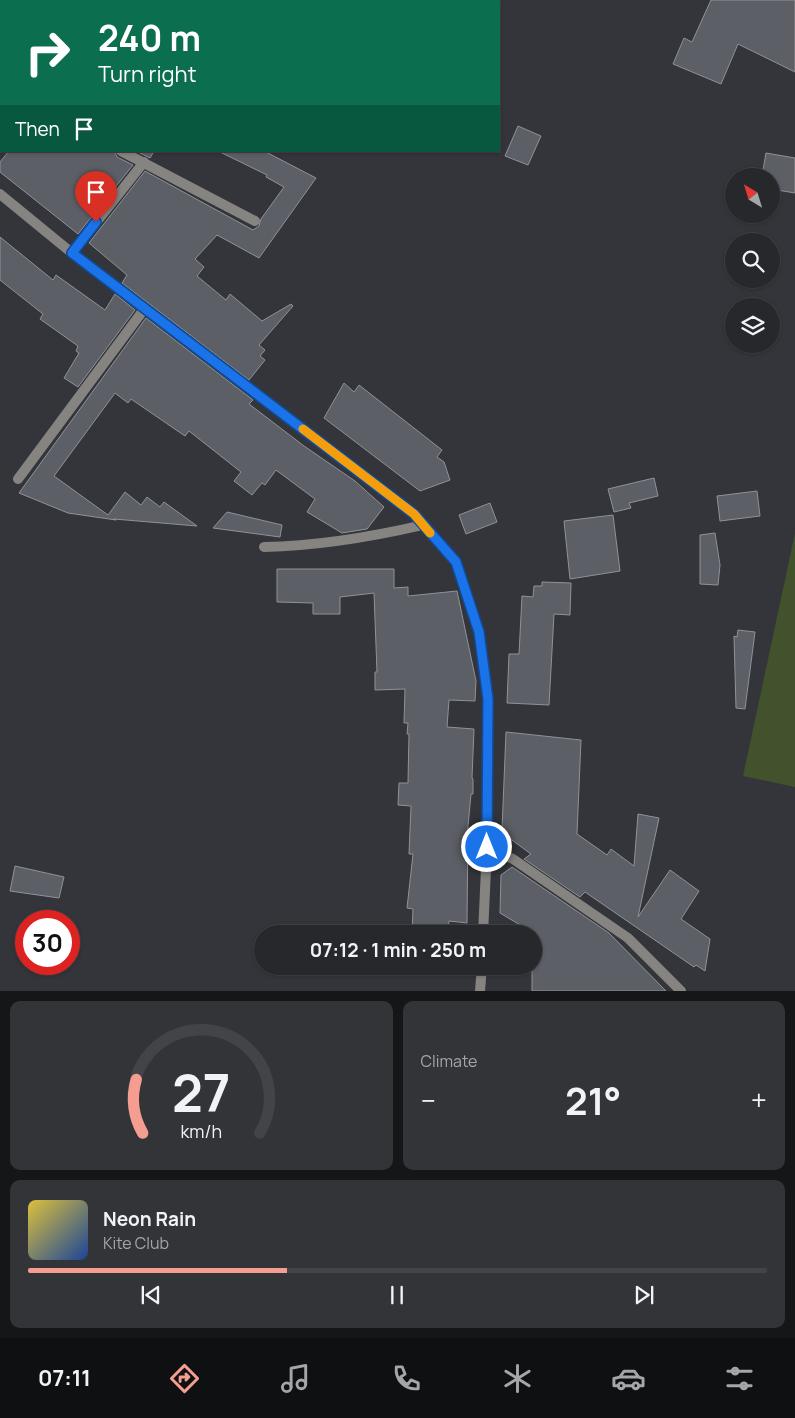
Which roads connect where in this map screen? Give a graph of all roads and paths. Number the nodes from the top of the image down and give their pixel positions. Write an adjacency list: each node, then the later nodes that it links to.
1 (123, 152): 2 (street)
2 (144, 162): 4 (street); 5 (street)
3 (0, 194): 5 (street)
4 (255, 221)
5 (72, 253): 6 (street)
6 (145, 308): 7 (street); 8 (street)
7 (18, 478)
8 (423, 525): 9 (street); 10 (street)
9 (264, 547)
10 (487, 847): 11 (street); 14 (street)
11 (483, 925)
12 (481, 975): 13 (street)
13 (480, 990)
14 (681, 990)

